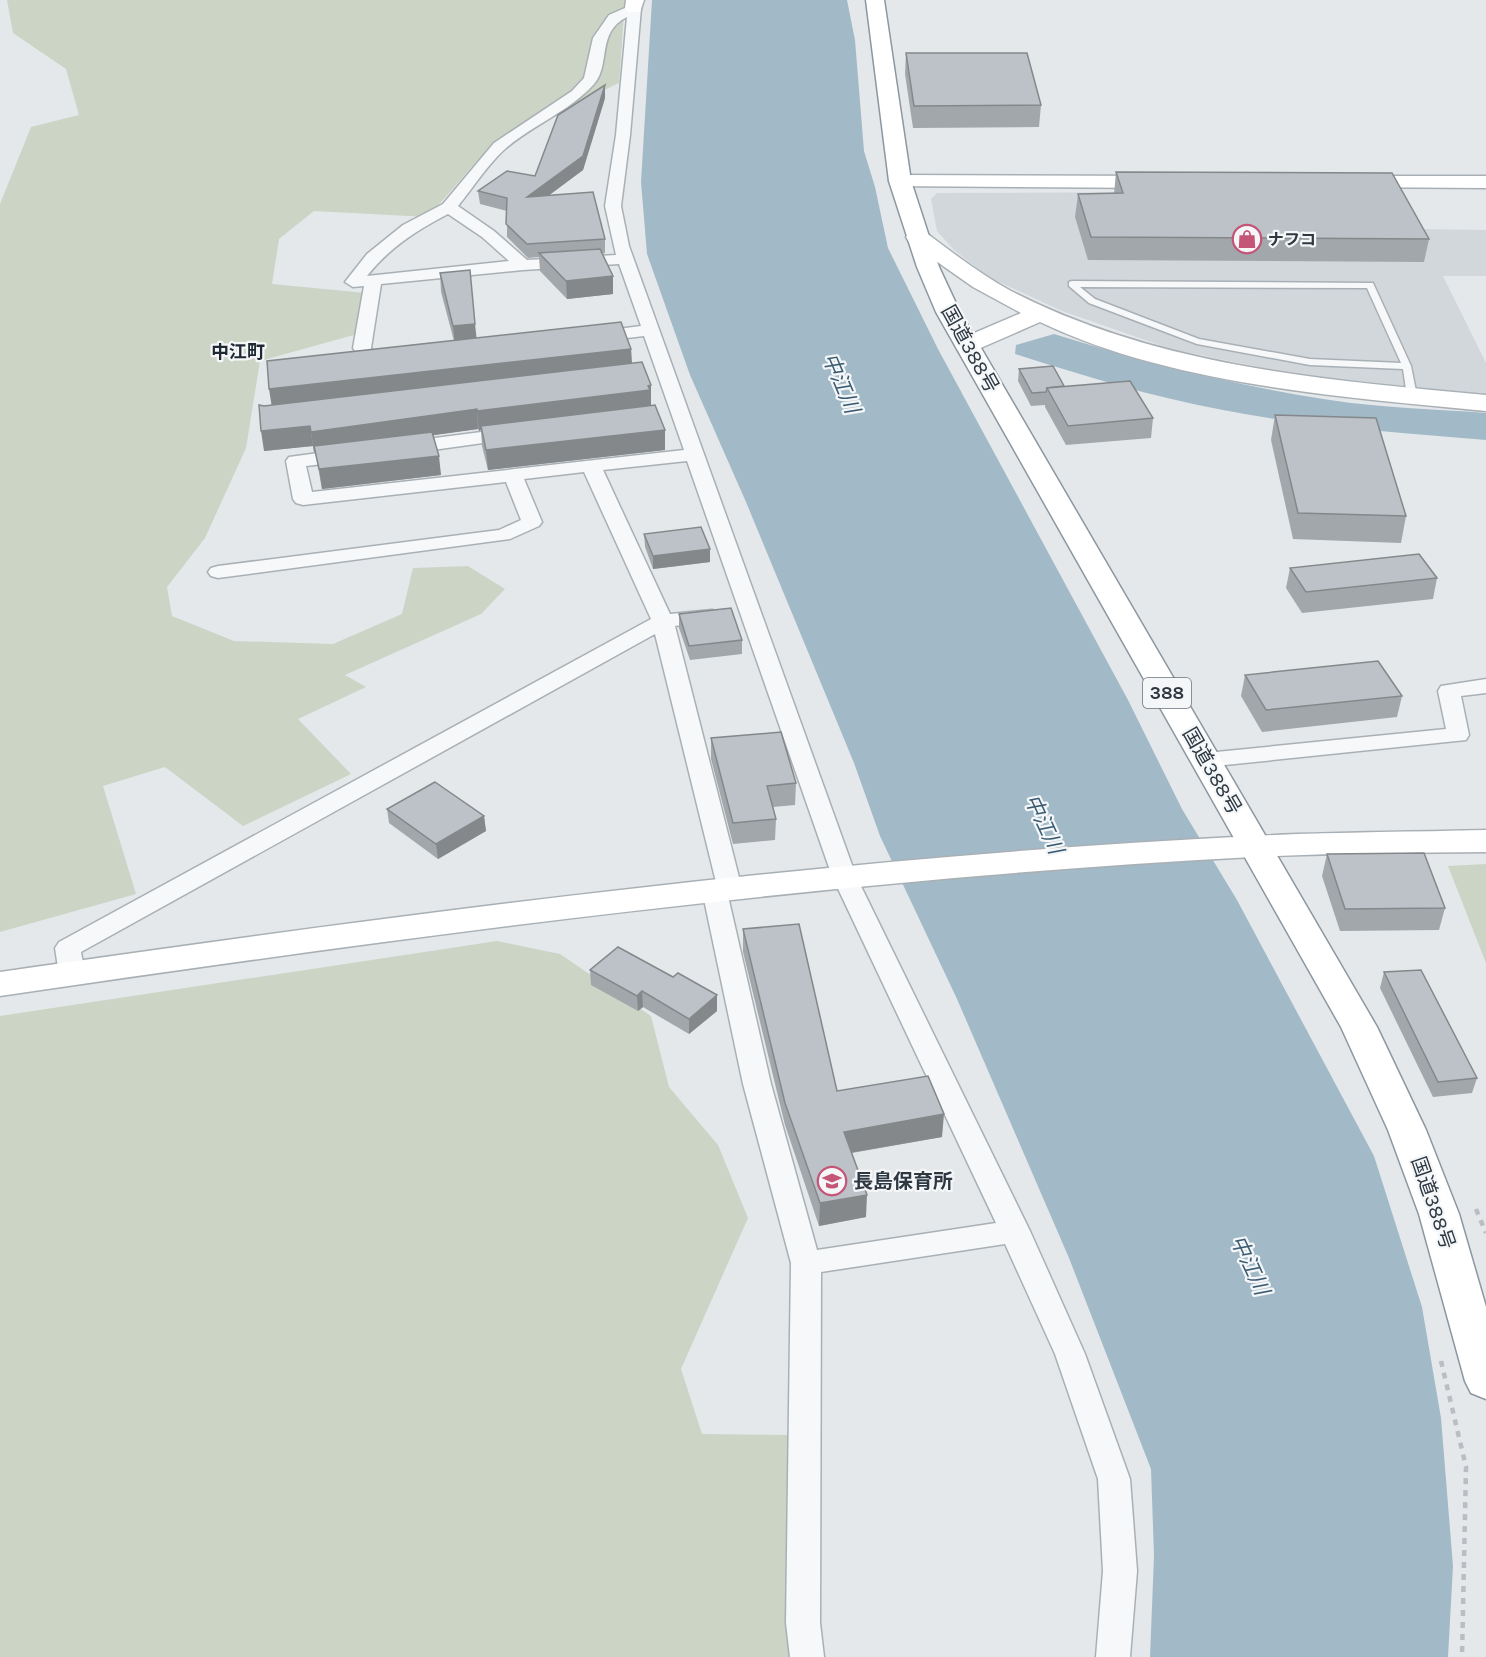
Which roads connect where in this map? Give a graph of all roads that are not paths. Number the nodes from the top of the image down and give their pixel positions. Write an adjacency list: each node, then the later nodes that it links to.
1 (875, 0): 3 (main road, 国道388号 / 388)
2 (634, 4): 7 (street); 9 (street)
3 (900, 182): 4 (main road); 8 (main road, 国道388号 / 388)
4 (1185, 182)
5 (1336, 182): 6 (main road)
6 (1486, 182)
7 (449, 207): 10 (street); 11 (street)
8 (917, 237): 12 (main road); 15 (main road, 国道388号 / 388)
9 (626, 259): 10 (street); 13 (street)
10 (523, 266): 11 (street)
11 (373, 280): 17 (street)
12 (1042, 313): 15 (main road); 22 (main road)
13 (652, 330): 14 (street); 20 (street)
14 (579, 338)
15 (967, 345): 36 (main road, 国道388号 / 388)
16 (394, 359): 17 (street)
17 (371, 362): 18 (street)
18 (348, 364)
19 (1407, 366): 19 (lane); 22 (lane)
20 (666, 371): 21 (street); 24 (street)
21 (642, 374)
22 (1412, 396): 23 (main road)
23 (1486, 403)
24 (681, 413): 25 (street); 29 (street)
25 (656, 416)
26 (529, 432): 27 (street)
27 (389, 450)
28 (366, 453): 31 (street)
29 (695, 454): 30 (street); 33 (street)
30 (591, 466): 31 (street); 34 (street)
31 (513, 475): 32 (street)
32 (218, 572)
33 (751, 612): 34 (street); 39 (street)
34 (663, 621): 40 (street); 41 (street)
35 (1486, 686): 36 (street)
36 (1206, 760): 38 (main road, 国道388号 / 388)
37 (1486, 841): 38 (main road)
38 (1243, 848): 39 (main road); 45 (main road, 国道388号 / 388)
39 (844, 876): 40 (main road); 43 (street)
40 (722, 890): 41 (main road); 44 (street)
41 (72, 974): 42 (main road)
42 (0, 984)
43 (1015, 1231): 44 (street); 47 (street)
44 (806, 1263): 46 (street)
45 (1486, 1381)
46 (807, 1657)
47 (1113, 1657)

